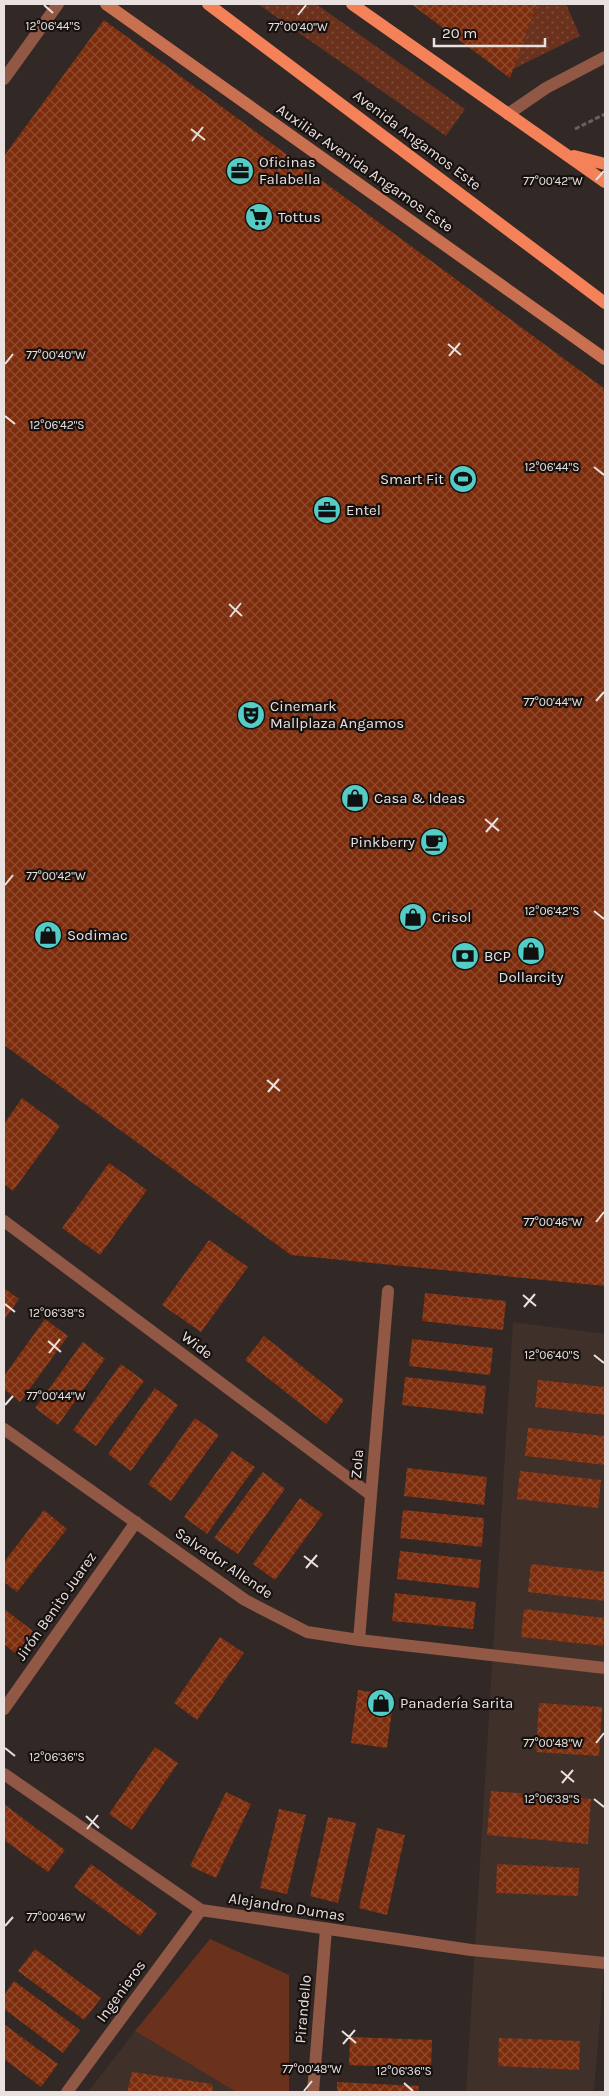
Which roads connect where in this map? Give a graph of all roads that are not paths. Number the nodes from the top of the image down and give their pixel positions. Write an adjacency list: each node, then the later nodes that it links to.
1 (58, 4): 6 (street)
2 (106, 4): 12 (street, Auxiliar Avenida Angamos Este)
3 (208, 4): 11 (main road, Avenida Angamos Este)
4 (352, 4): 7 (main road)
5 (605, 57): 7 (street)
6 (4, 79)
7 (508, 114): 8 (main road)
8 (566, 154): 9 (main road); 10 (main road)
9 (605, 164)
10 (605, 182)
11 (605, 303)
12 (605, 359)
13 (4, 1220): 16 (street, Wide)
14 (388, 1291): 16 (street, Zola)
15 (4, 1429): 17 (street, Salvador Allende)
16 (371, 1495): 18 (street, Zola)
17 (136, 1522): 18 (street, Salvador Allende); 20 (street, Jirón Benito Juarez)
18 (360, 1640): 19 (street, Salvador Allende)
19 (605, 1668)
20 (4, 1709)
21 (4, 1774): 22 (street, Alejandro Dumas)
22 (201, 1910): 23 (street, Alejandro Dumas); 25 (street, Ingenieros)
23 (326, 1930): 24 (street, Alejandro Dumas); 26 (street, Pirandello)
24 (605, 1963)
25 (67, 2092)
26 (313, 2092)

